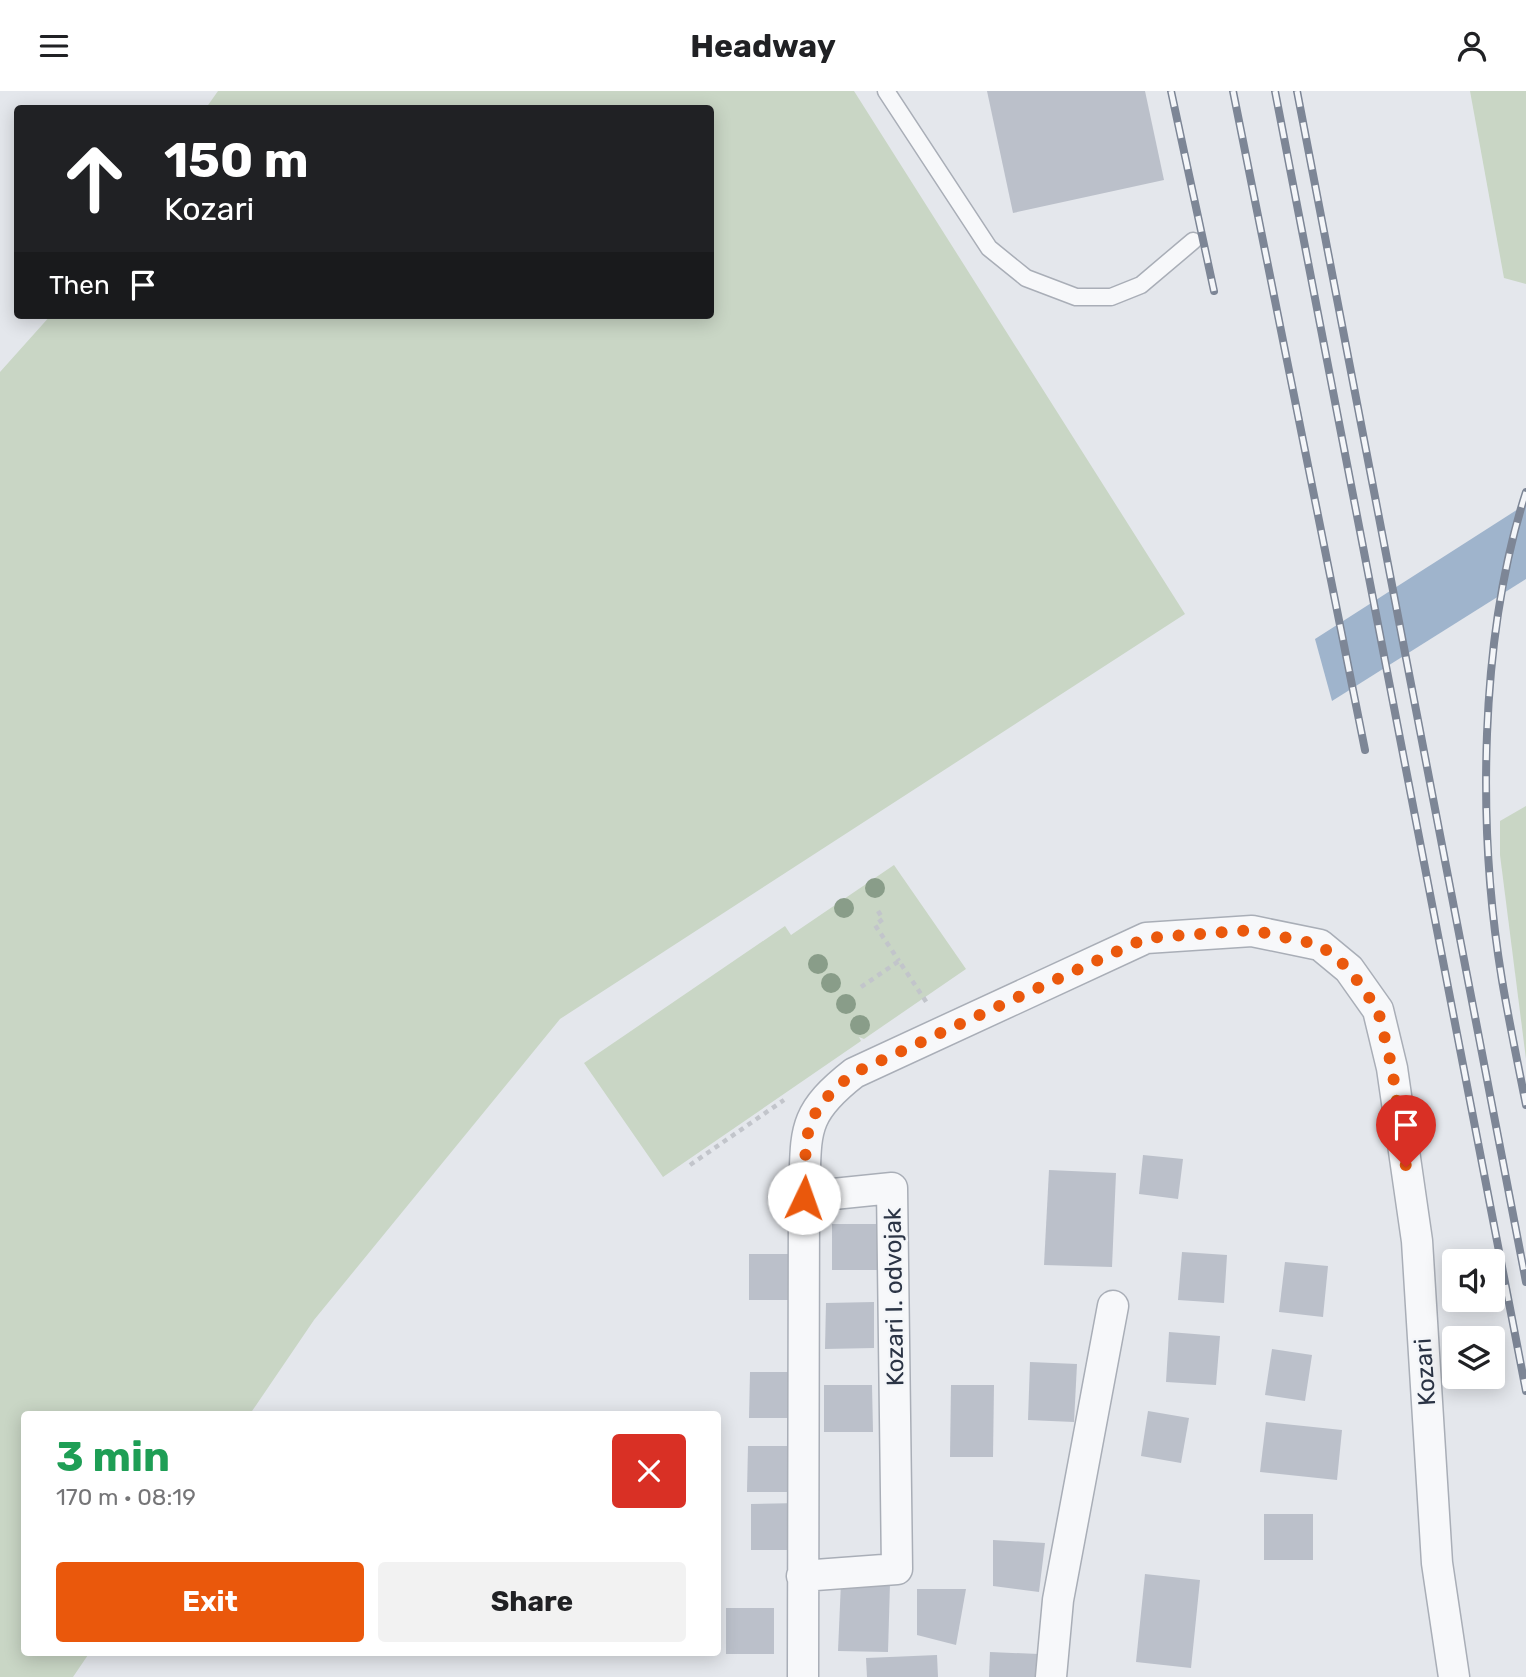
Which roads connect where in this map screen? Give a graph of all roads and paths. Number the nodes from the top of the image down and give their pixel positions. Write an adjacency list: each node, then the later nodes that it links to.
1 (887, 91): 2 (lane)
2 (1193, 241)
3 (878, 911): 4 (path)
4 (899, 961): 5 (path); 6 (path)
5 (861, 987)
6 (942, 1030): 7 (street, Kozari); 12 (street, Kozari)
7 (804, 1198): 9 (street); 9 (street, Kozari I. odvojak)
8 (1113, 1306): 11 (street)
9 (802, 1576): 10 (street)
10 (803, 1677)
11 (1051, 1677)
12 (1454, 1677)

